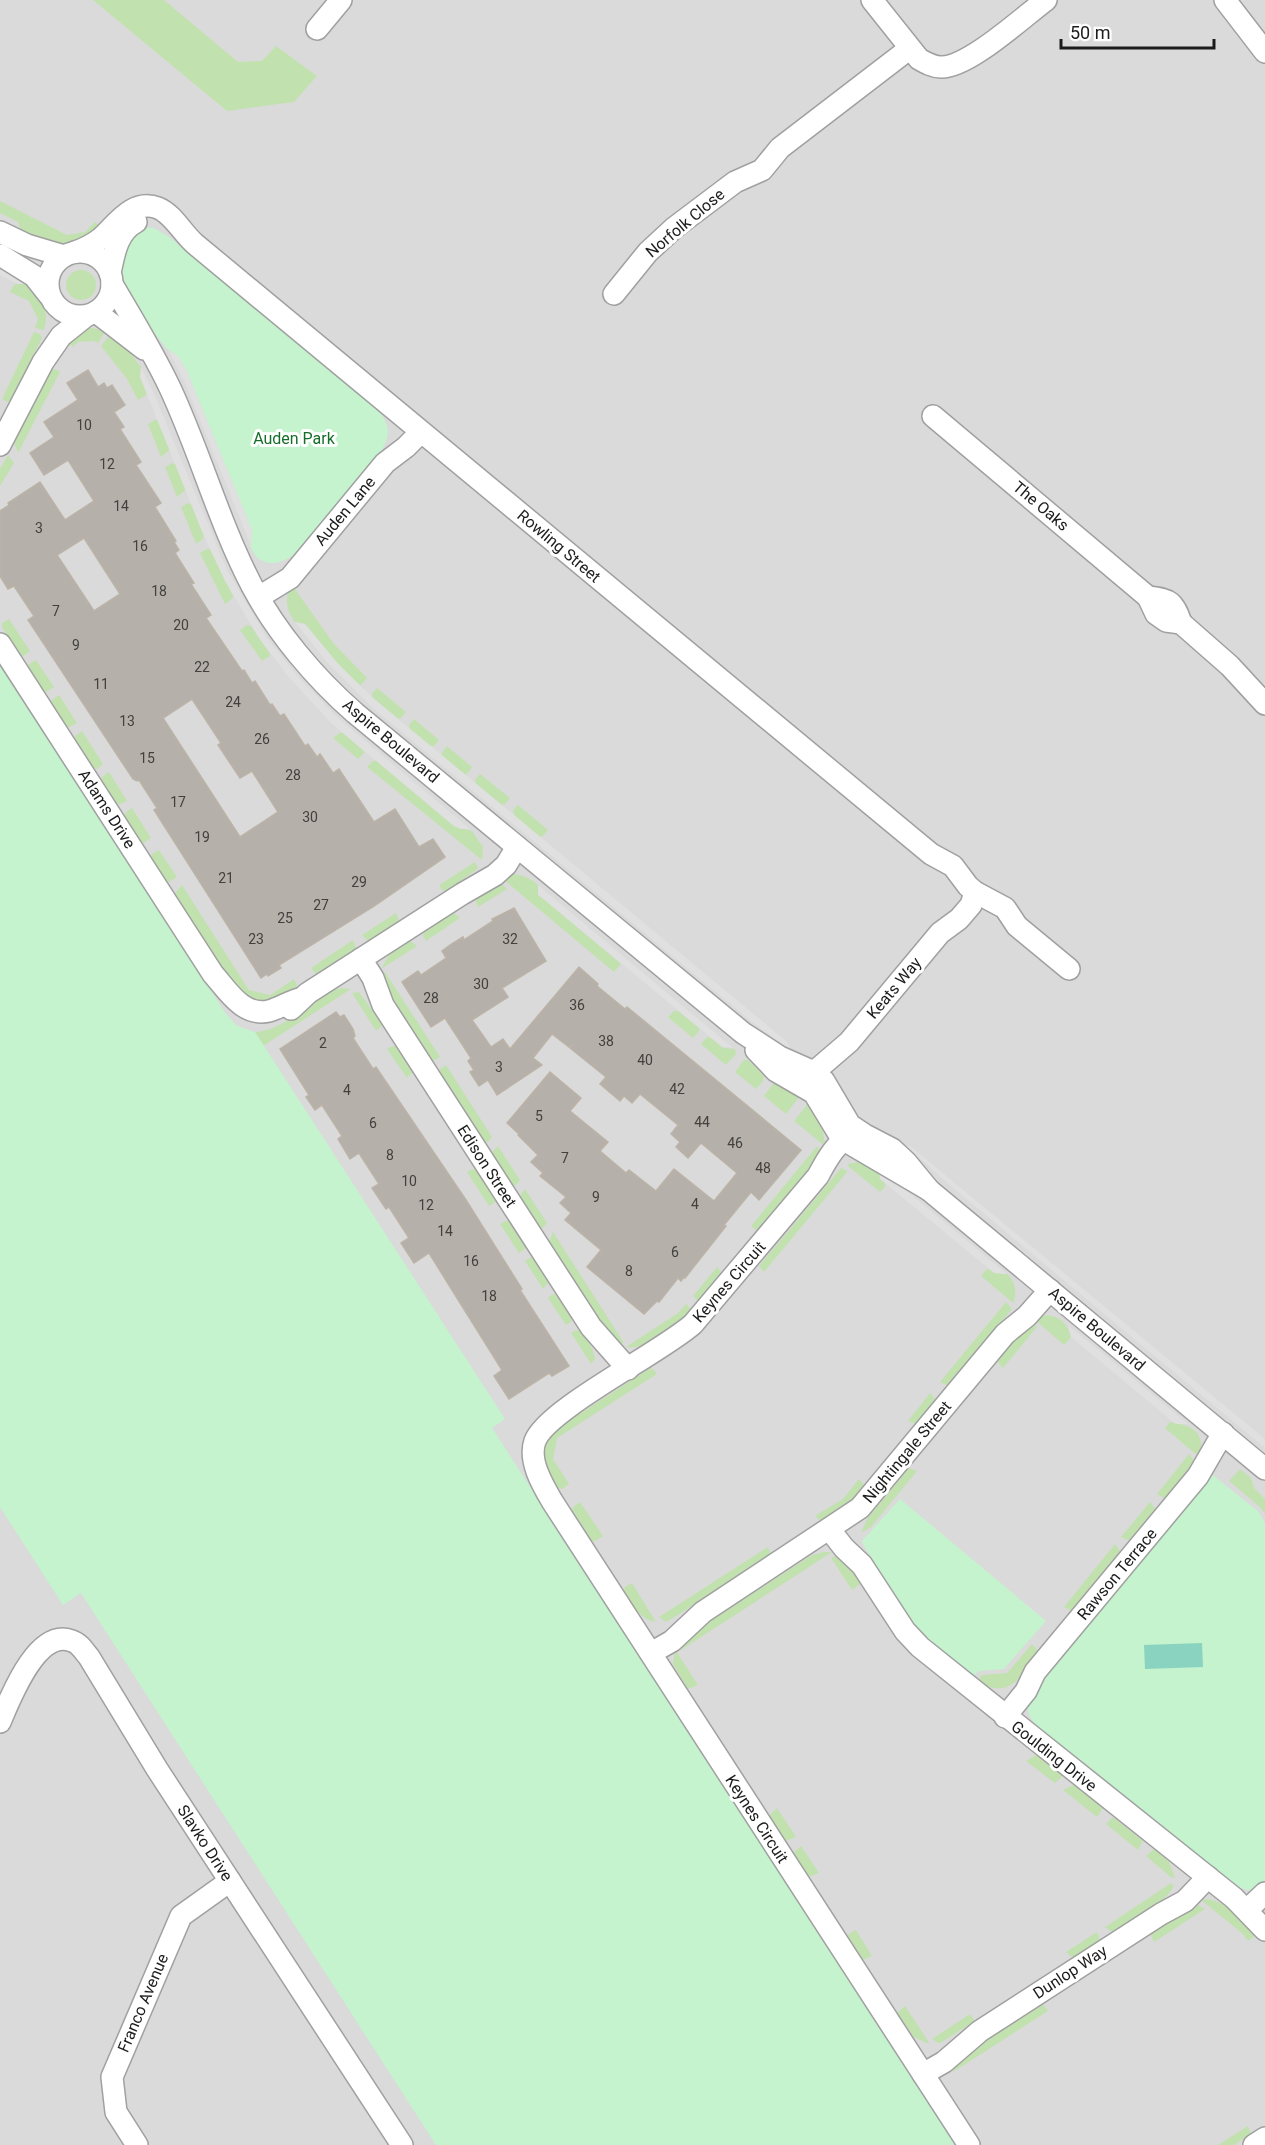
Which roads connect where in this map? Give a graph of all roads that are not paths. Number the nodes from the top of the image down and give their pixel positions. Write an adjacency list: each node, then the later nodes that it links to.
1 (341, 0): 5 (street)
2 (872, 0): 6 (street)
3 (1046, 0): 6 (street)
4 (1225, 0): 7 (street)
5 (317, 29)
6 (909, 49): 13 (street, Norfolk Close)
7 (1265, 52)
8 (0, 232): 10 (street)
9 (187, 237): 10 (street, Rowling Street); 12 (street, Rowling Street); 19 (street, Rowling Street)
10 (70, 254): 12 (street); 14 (street)
11 (0, 255): 14 (street)
12 (111, 279): 15 (street); 16 (street, Aspire Boulevard)
13 (614, 294)
14 (52, 300): 15 (street); 17 (street)
15 (91, 314): 16 (street, Aspire Boulevard); 17 (street)
16 (156, 360): 21 (street, Aspire Boulevard)
17 (43, 362): 20 (street)
18 (933, 416): 23 (street, The Oaks)
19 (415, 427): 21 (street, Auden Lane); 25 (street, Rowling Street)
20 (0, 445)
21 (255, 590): 24 (street, Aspire Boulevard)
22 (0, 644): 26 (street, Adams Drive)
23 (1265, 704)
24 (512, 842): 26 (street, Adams Drive); 28 (street, Aspire Boulevard)
25 (969, 899): 27 (street, Rowling Street); 28 (street, Keats Way)
26 (355, 963): 31 (street, Edison Street)
27 (1069, 969)
28 (816, 1081): 29 (street, Aspire Boulevard)
29 (850, 1138): 30 (street, Aspire Boulevard); 31 (street, Keynes Circuit)
30 (1045, 1286): 32 (street, Aspire Boulevard); 34 (street, Nightingale Street)
31 (621, 1374): 35 (street, Keynes Circuit)
32 (1229, 1439): 33 (street, Aspire Boulevard); 36 (street, Rawson Terrace)
33 (1265, 1469)
34 (837, 1526): 35 (street, Nightingale Street); 36 (street, Goulding Drive)
35 (647, 1648): 42 (street, Keynes Circuit)
36 (1001, 1713): 38 (street, Goulding Drive)
37 (0, 1722): 39 (street, Slavko Drive)
38 (1201, 1872): 41 (street, Goulding Drive); 42 (street, Dunlop Way)
39 (230, 1881): 44 (street, Franco Avenue); 45 (street, Slavko Drive)
40 (1265, 1893): 41 (street)
41 (1258, 1917)
42 (919, 2069): 46 (street, Keynes Circuit)
43 (1265, 2138): 47 (street)
44 (137, 2145)
45 (402, 2145)
46 (969, 2145)
47 (1254, 2145)

